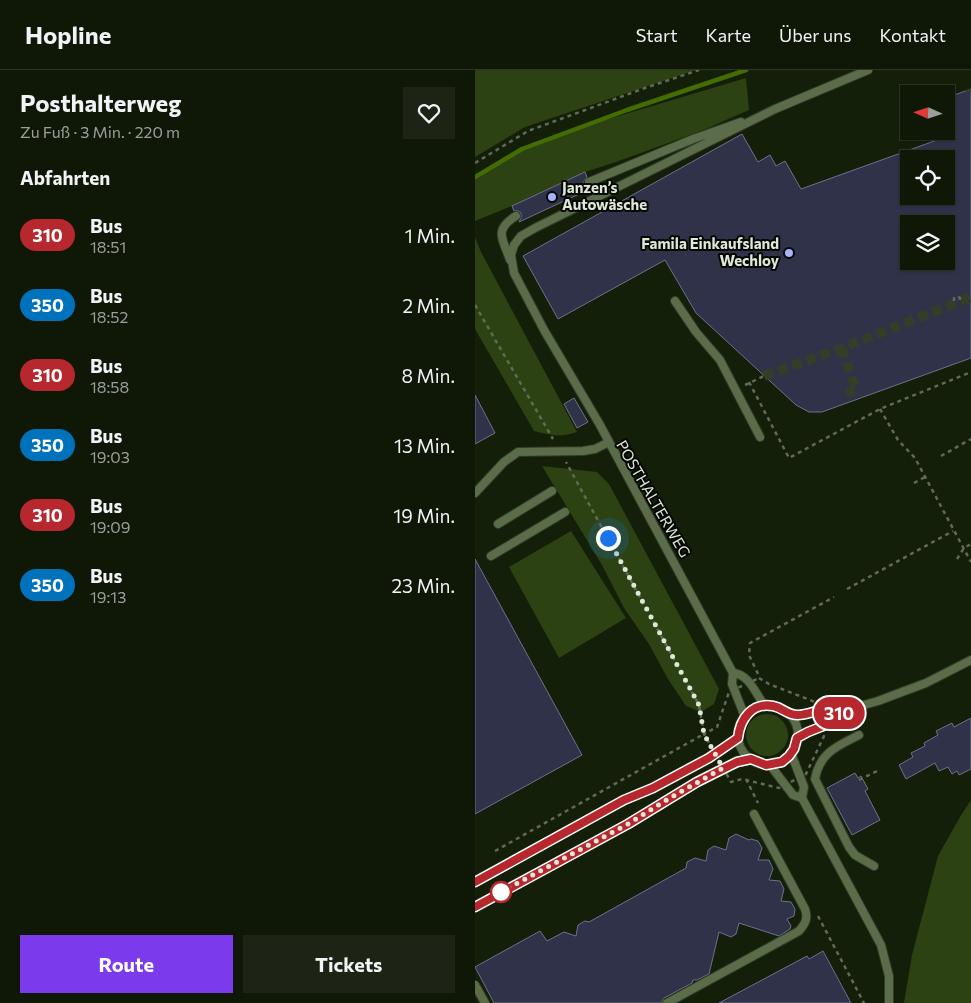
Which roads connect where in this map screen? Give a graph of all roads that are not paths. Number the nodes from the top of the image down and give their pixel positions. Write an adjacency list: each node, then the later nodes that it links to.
1 (868, 70): 2 (lane)
2 (775, 109): 3 (lane); 5 (lane)
3 (589, 182)
4 (516, 216): 5 (lane)
5 (514, 273): 8 (lane)
6 (675, 300): 7 (lane)
7 (760, 436)
8 (609, 442): 10 (lane, POSTHALTERWEG); 15 (lane, POSTHALTERWEG)
9 (552, 491): 12 (lane)
10 (475, 493)
11 (565, 512): 13 (lane)
12 (498, 524)
13 (491, 556)
14 (971, 660): 17 (lane)
15 (733, 673): 16 (lane); 19 (lane, POSTHALTERWEG)
16 (764, 705): 18 (lane); 19 (lane)
17 (839, 712): 18 (lane); 22 (lane)
18 (790, 715): 22 (lane)
19 (745, 717): 21 (lane)
20 (859, 734): 28 (lane)
21 (738, 738): 24 (lane); 29 (lane)
22 (797, 738): 23 (lane)
23 (791, 754): 25 (lane); 26 (lane)
24 (751, 759): 25 (lane); 30 (lane)
25 (770, 764): 26 (lane)
26 (802, 798): 34 (lane)
27 (754, 814): 33 (lane)
28 (874, 866)
29 (475, 882)
30 (475, 907)
31 (475, 985): 32 (lane)
32 (485, 1003)
33 (667, 1003)
34 (889, 1003)

